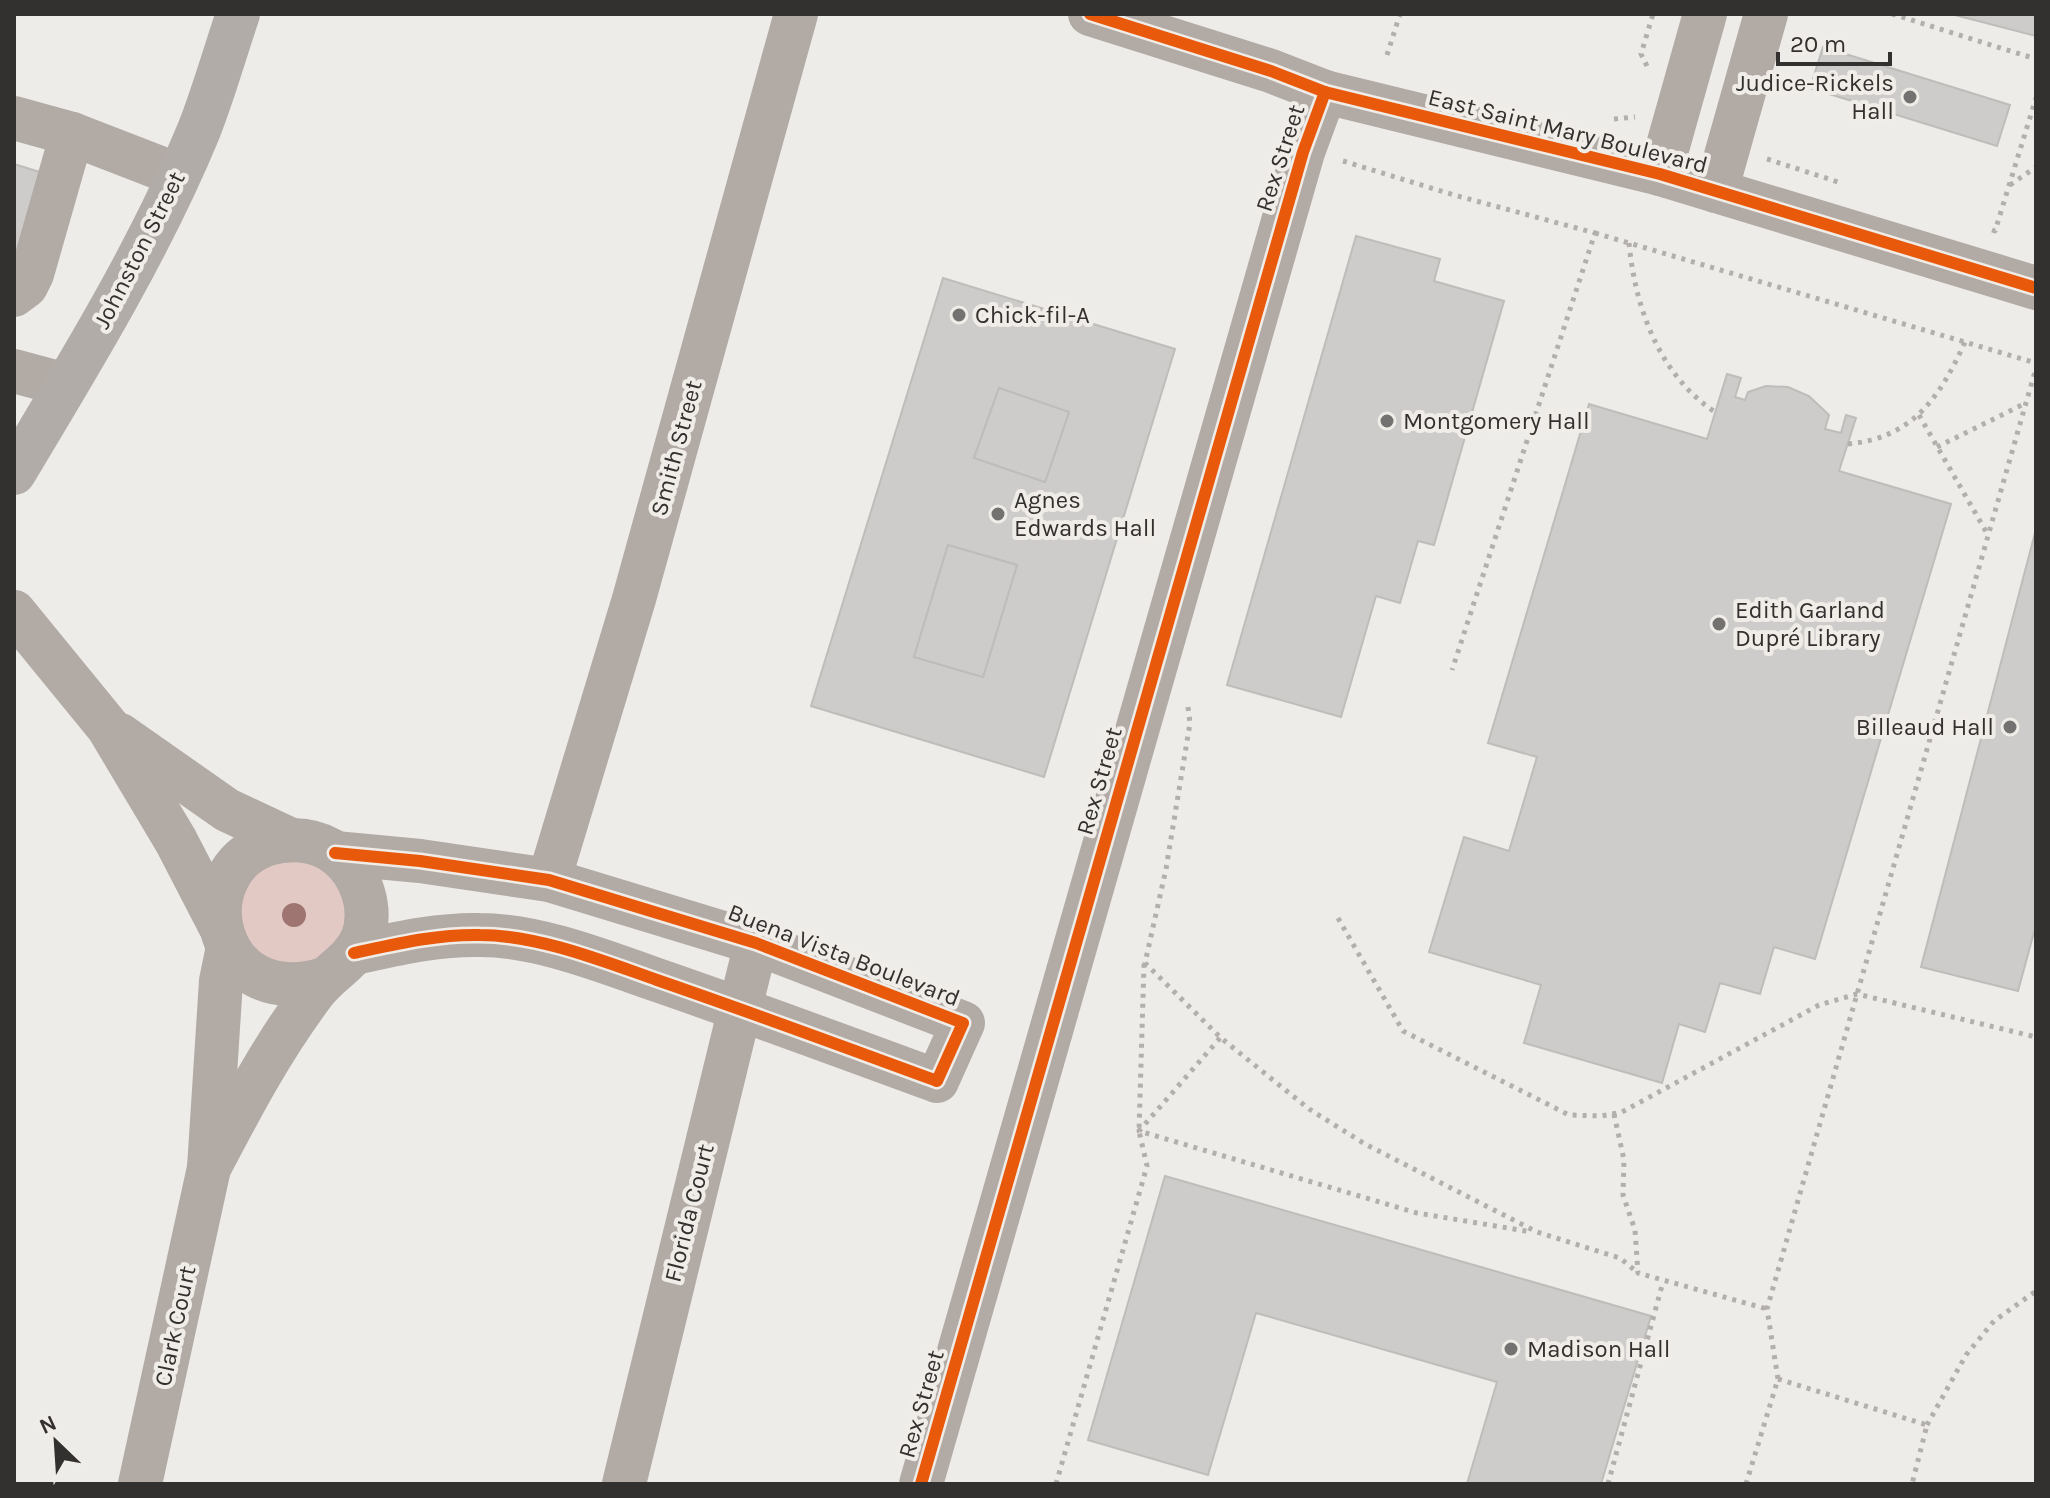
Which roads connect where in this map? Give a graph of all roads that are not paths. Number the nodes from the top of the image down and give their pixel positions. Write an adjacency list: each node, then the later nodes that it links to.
1 (238, 14): 11 (main road, Johnston Street)
2 (796, 14): 22 (street, Smith Street)
3 (1090, 14): 6 (street, East Saint Mary Boulevard)
4 (1705, 14): 10 (street)
5 (1766, 14): 12 (street)
6 (1325, 92): 10 (street, East Saint Mary Boulevard); 30 (street, Rex Street)
7 (14, 118): 8 (street)
8 (72, 134): 9 (street); 11 (street); 14 (street)
9 (14, 146)
10 (1660, 174): 12 (street, East Saint Mary Boulevard)
11 (178, 175): 16 (main road, Johnston Street)
12 (1716, 191): 13 (street, East Saint Mary Boulevard)
13 (2036, 288)
14 (15, 296)
15 (14, 371): 16 (street)
16 (66, 385): 17 (main road, Johnston Street)
17 (14, 473)
18 (14, 612): 19 (street, Buena Vista Boulevard)
19 (108, 727): 20 (street, Buena Vista Boulevard); 23 (street, Buena Vista Boulevard)
20 (289, 839): 21 (street, Buena Vista Boulevard); 23 (street)
21 (335, 853): 22 (street, Buena Vista Boulevard); 25 (street)
22 (549, 880): 24 (street, Buena Vista Boulevard)
23 (224, 937): 25 (street, Buena Vista Boulevard); 27 (street)
24 (756, 943): 26 (street, Florida Court); 26 (street, Buena Vista Boulevard)
25 (339, 966): 26 (street, Buena Vista Boulevard); 27 (street)
26 (739, 1008): 29 (street, Florida Court)
27 (209, 1168): 28 (street, Clark Court)
28 (140, 1484)
29 (624, 1484)
30 (921, 1484)

